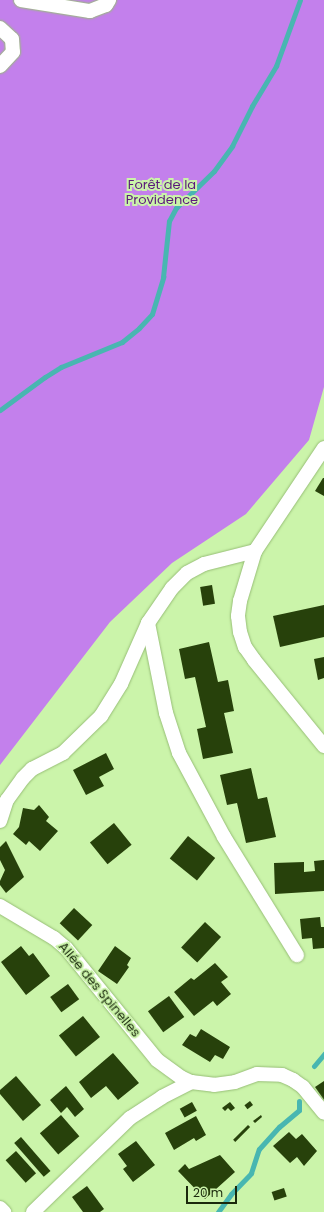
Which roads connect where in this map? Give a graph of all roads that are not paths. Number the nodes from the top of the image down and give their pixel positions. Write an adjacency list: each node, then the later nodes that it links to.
1 (20, 0): 2 (street)
2 (109, 0)
3 (0, 28): 4 (street)
4 (0, 66)
5 (324, 448): 6 (street)
6 (255, 551): 7 (street); 8 (street)
7 (148, 624): 9 (street); 11 (street)
8 (324, 746)
9 (0, 821)
10 (0, 906): 12 (street, Allée des Spinelles)
11 (297, 955)
12 (191, 1082): 13 (street, Allée des Spinelles); 16 (street)
13 (324, 1114)
14 (0, 1208): 15 (street)
15 (4, 1212)
16 (33, 1212)

